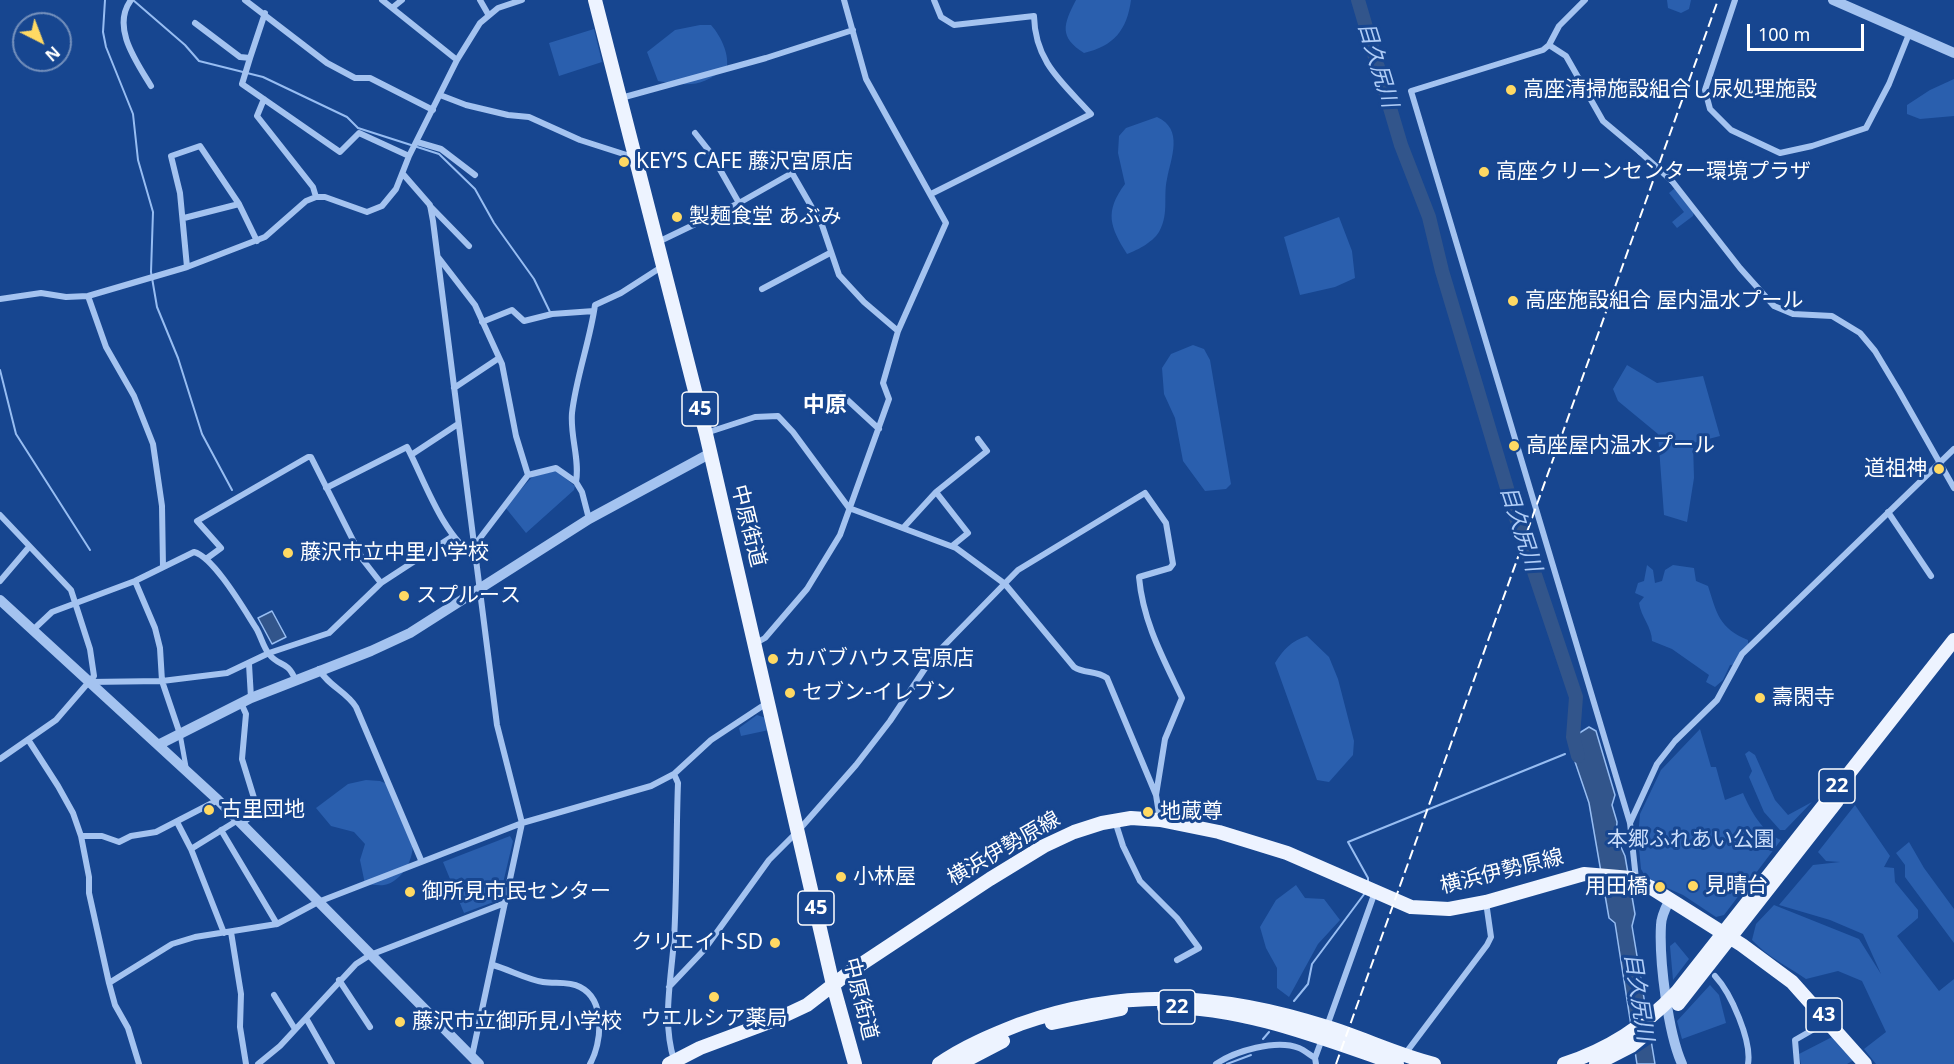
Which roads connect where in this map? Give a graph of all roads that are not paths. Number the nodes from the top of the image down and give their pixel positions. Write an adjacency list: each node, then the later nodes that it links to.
1 (245, 0): 14 (street)
2 (382, 0): 13 (street)
3 (402, 0): 13 (street)
4 (480, 0): 15 (street)
5 (522, 0): 15 (street)
6 (595, 0): 25 (main road, 中原街道 / 45)
7 (844, 0): 17 (street)
8 (934, 0): 34 (street)
9 (1585, 0): 19 (street)
10 (1735, 0): 18 (street)
11 (1833, 0): 18 (street)
12 (131, 1): 23 (street)
13 (392, 8): 22 (street)
14 (265, 13): 21 (street); 27 (street)
15 (488, 14): 22 (street)
16 (195, 23): 21 (street)
17 (853, 30): 25 (street); 34 (street)
18 (1909, 34): 20 (street)
19 (1549, 45): 63 (street, bridge); 114 (street)
20 (1954, 52)
21 (250, 58): 26 (street)
22 (457, 60): 24 (street)
23 (151, 86)
24 (440, 95): 27 (street); 31 (street)
25 (620, 98): 31 (main road, 中原街道 / 45)
26 (264, 99): 30 (street); 35 (street)
27 (433, 110): 29 (street)
28 (695, 133): 36 (street)
29 (415, 145): 30 (street); 33 (street)
30 (409, 156): 32 (street)
31 (636, 158): 41 (main road, 中原街道 / 45)
32 (403, 174): 35 (street); 38 (street)
33 (475, 175)
34 (932, 194): 52 (street)
35 (316, 197): 40 (street)
36 (739, 203): 41 (street); 43 (street)
37 (239, 204): 39 (street); 39 (street); 40 (street)
38 (430, 206): 42 (street); 44 (street)
39 (184, 218): 46 (street)
40 (257, 241): 46 (street)
41 (658, 242): 45 (main road, 中原街道 / 45)
42 (469, 246)
43 (830, 253): 47 (street); 52 (street)
44 (437, 256): 51 (street); 54 (street)
45 (664, 266): 50 (street); 58 (main road, 中原街道 / 45)
46 (187, 267): 48 (street)
47 (762, 289)
48 (88, 296): 49 (street); 80 (street)
49 (0, 299)
50 (594, 311): 51 (street); 65 (street)
51 (482, 322): 53 (street)
52 (898, 331): 57 (street)
53 (499, 357): 54 (street); 64 (street)
54 (454, 388): 56 (street)
55 (841, 394): 57 (street)
56 (458, 424): 61 (street); 75 (street)
57 (879, 429): 69 (street)
58 (706, 434): 62 (main road, 中原街道 / 45); 69 (street)
59 (978, 439): 68 (street)
60 (1954, 448): 63 (street)
61 (411, 454): 66 (street); 74 (street)
62 (709, 454): 72 (street); 91 (main road, 中原街道 / 45)
63 (1940, 462): 67 (street); 70 (street)
64 (528, 475): 65 (street); 75 (street)
65 (576, 482): 72 (street)
66 (326, 488): 79 (street); 84 (street)
67 (1954, 488)
68 (936, 492): 73 (street); 76 (street)
69 (849, 508): 73 (street); 91 (street)
70 (1888, 512): 81 (street); 114 (street)
71 (0, 515): 77 (street)
72 (589, 519): 86 (street)
73 (904, 527): 76 (street)
74 (453, 536): 78 (street); 84 (street)
75 (474, 546): 78 (street)
76 (952, 546): 85 (street)
77 (29, 547): 82 (street); 88 (street)
78 (475, 556): 86 (street)
79 (206, 559): 80 (street); 93 (street)
80 (163, 567): 83 (street)
81 (1931, 576)
82 (0, 581)
83 (135, 581): 88 (street); 97 (street)
84 (381, 583): 93 (street)
85 (1005, 584): 107 (street); 107 (street); 116 (street)
86 (479, 588): 95 (street); 113 (street)
87 (0, 600): 89 (street)
88 (76, 602): 89 (street); 98 (street)
89 (34, 629): 98 (street)
90 (1954, 640): 128 (main road, 22)
91 (756, 643): 100 (main road, 中原街道 / 45)
92 (1954, 652): 128 (main road, 22)
93 (269, 653): 94 (street); 96 (street)
94 (249, 664): 97 (street); 99 (street)
95 (320, 669): 96 (street); 119 (street)
96 (295, 679): 99 (street)
97 (162, 681): 98 (street); 101 (street)
98 (88, 682): 102 (street); 103 (street)
99 (246, 700): 101 (street); 112 (street)
100 (768, 702): 106 (street); 116 (main road, 中原街道 / 45)
101 (180, 734): 103 (street); 105 (street)
102 (29, 741): 104 (street); 117 (street)
103 (158, 744): 105 (street)
104 (0, 759)
105 (187, 771): 108 (street)
106 (674, 774): 113 (street); 136 (street)
107 (1156, 795): 109 (street)
108 (218, 800): 111 (street); 112 (street)
109 (1160, 820): 110 (main road, 横浜伊勢原線); 121 (main road, 横浜伊勢原線)
110 (1115, 821): 130 (street); 135 (main road, 横浜伊勢原線)
111 (177, 822): 117 (street); 118 (street)
112 (239, 822): 115 (street); 123 (street)
113 (522, 823): 119 (street); 125 (street)
114 (1630, 823): 120 (street)
115 (221, 830): 118 (street); 126 (street)
116 (798, 831): 135 (main road, 中原街道 / 45); 136 (street)
117 (81, 836): 134 (street)
118 (191, 849): 127 (street)
119 (422, 860): 123 (street)
120 (1635, 879): 122 (main road); 124 (main road, 横浜伊勢原線)
121 (1370, 889): 124 (main road, 横浜伊勢原線); 143 (street)
122 (1670, 899): 128 (main road); 160 (street)
123 (318, 902): 126 (street); 129 (street)
124 (1486, 902): 144 (street)
125 (505, 903): 129 (street); 131 (street)
126 (277, 924): 127 (street)
127 (227, 932): 134 (street); 149 (street)
128 (1726, 935): 138 (main road, 22); 140 (main road, 43)
129 (370, 955): 133 (street); 145 (street)
130 (1178, 960)
131 (493, 965): 145 (street); 152 (street)
132 (1715, 976): 161 (street)
133 (339, 980): 139 (street); 141 (street)
134 (109, 983): 148 (street)
135 (833, 985): 147 (main road, 横浜伊勢原線); 153 (main road, 中原街道 / 45)
136 (669, 987): 147 (street)
137 (274, 995): 142 (street)
138 (1677, 998): 158 (main road, 22, bridge); 159 (main road, 22, bridge)
139 (306, 1018): 142 (street); 151 (street)
140 (1828, 1021): 162 (street); 163 (main road, 43)
141 (370, 1028)
142 (295, 1029): 150 (street)
143 (1324, 1033): 144 (main road, 22); 146 (street); 154 (main road, 22); 155 (main road, 22)
144 (1401, 1059): 157 (main road, 22)
145 (476, 1060)
146 (1315, 1061): 156 (street)
147 (671, 1062)
148 (139, 1064)
149 (246, 1064)
150 (258, 1064)
151 (332, 1064)
152 (590, 1064)
153 (855, 1064)
154 (939, 1064)
155 (959, 1064)
156 (1216, 1064)
157 (1434, 1064)
158 (1564, 1064)
159 (1596, 1064)
160 (1682, 1064)
161 (1748, 1064)
162 (1797, 1064)
163 (1865, 1064)

